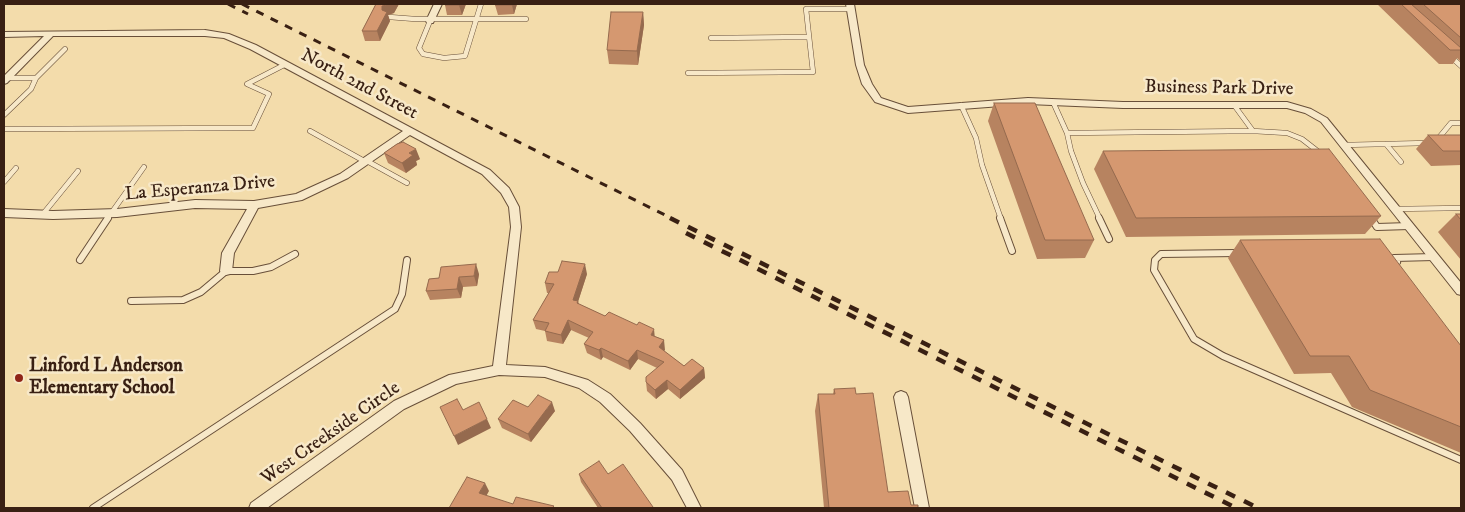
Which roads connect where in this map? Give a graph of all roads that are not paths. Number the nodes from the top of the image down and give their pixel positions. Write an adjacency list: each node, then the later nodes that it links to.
1 (438, 4): 7 (street)
2 (481, 4): 5 (lane)
3 (851, 6): 10 (lane); 20 (street, Business Park Drive)
4 (390, 16): 7 (lane)
5 (477, 19): 6 (lane); 7 (lane); 7 (lane)
6 (526, 19)
7 (431, 20)
8 (4, 34): 9 (street, North 2nd Street)
9 (50, 35): 14 (street, North 2nd Street); 18 (street)
10 (809, 37): 11 (lane); 16 (lane)
11 (711, 38)
12 (65, 48): 17 (lane)
13 (1447, 54): 15 (lane)
14 (284, 65): 24 (lane); 27 (street, North 2nd Street)
15 (1461, 66)
16 (688, 73)
17 (36, 78): 18 (lane); 22 (lane)
18 (5, 80)
19 (1053, 102): 20 (street, Business Park Drive); 21 (street, Business Park Drive); 28 (lane)
20 (961, 105): 50 (lane)
21 (1234, 105): 26 (lane); 32 (street, Business Park Drive)
22 (4, 115)
23 (1461, 123): 29 (lane)
24 (4, 129)
25 (310, 131): 33 (lane)
26 (1253, 131): 28 (lane); 34 (lane)
27 (410, 132): 33 (street, La Esperanza Drive); 62 (street, North 2nd Street)
28 (1067, 133): 49 (lane)
29 (1434, 143): 30 (lane); 31 (lane)
30 (1443, 143)
31 (1386, 144): 32 (lane); 35 (lane)
32 (1344, 145): 43 (street, Business Park Drive)
33 (367, 161): 40 (lane); 41 (street, La Esperanza Drive)
34 (1327, 161)
35 (1401, 162)
36 (144, 167): 47 (lane)
37 (16, 168): 39 (lane)
38 (78, 171): 46 (lane)
39 (4, 182)
40 (407, 183)
41 (254, 205): 47 (street, La Esperanza Drive); 59 (street)
42 (1461, 208): 43 (lane)
43 (1395, 209): 48 (street, Business Park Drive)
44 (1366, 212): 48 (lane)
45 (4, 213): 46 (street, La Esperanza Drive)
46 (43, 214): 47 (street, La Esperanza Drive)
47 (110, 214): 56 (lane)
48 (1409, 226): 54 (street, Business Park Drive)
49 (1109, 239)
50 (1012, 251)
51 (1387, 252): 55 (lane)
52 (1249, 253): 64 (lane)
53 (295, 254): 59 (lane)
54 (1434, 257): 55 (lane); 60 (street, Business Park Drive)
55 (1394, 258): 58 (lane)
56 (80, 260)
57 (407, 260): 65 (lane)
58 (1399, 266)
59 (226, 272): 61 (lane)
60 (1461, 291)
61 (131, 301)
62 (499, 370): 66 (street, West Creekside Circle); 67 (street, West Creekside Circle)
63 (901, 397): 68 (street)
64 (1461, 460)
65 (93, 508)
66 (256, 508)
67 (694, 508)
68 (922, 508)

